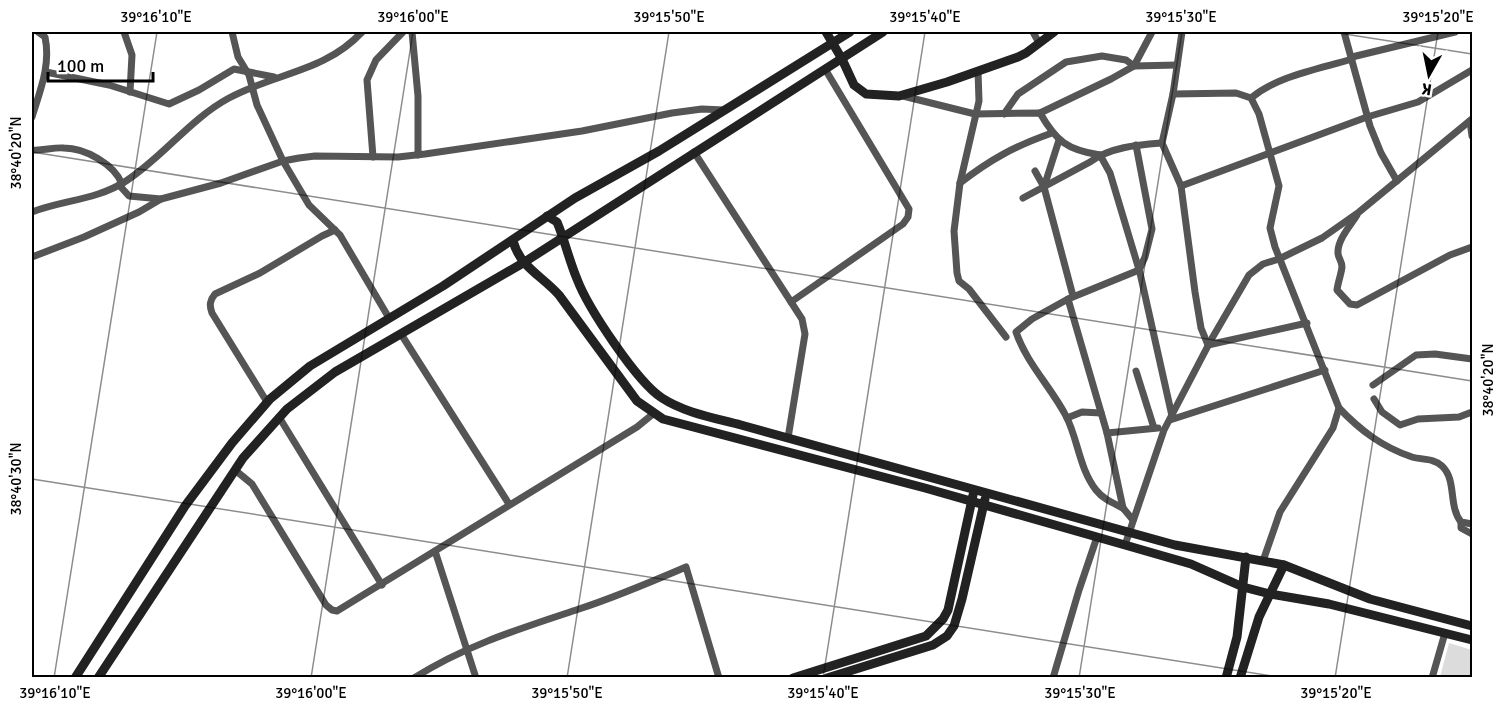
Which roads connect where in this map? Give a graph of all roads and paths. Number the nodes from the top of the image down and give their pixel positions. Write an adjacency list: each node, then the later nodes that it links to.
1 (38, 32): 26 (street)
2 (124, 32): 30 (street)
3 (232, 32): 27 (street)
4 (362, 32): 28 (street)
5 (403, 32): 51 (street)
6 (412, 32): 50 (street)
7 (825, 32): 18 (street)
8 (850, 32): 18 (street)
9 (884, 32): 20 (street)
10 (1033, 32): 17 (street)
11 (1054, 32): 17 (street)
12 (1152, 32): 22 (street)
13 (1182, 32): 21 (street)
14 (1344, 32): 19 (street)
15 (1455, 32): 16 (street)
16 (1438, 34): 19 (street)
17 (1039, 43): 25 (street)
18 (831, 44): 20 (street); 34 (street)
19 (1352, 58): 33 (street); 39 (street)
20 (842, 59): 23 (street); 32 (street)
21 (1177, 65): 22 (street); 31 (street)
22 (1134, 66): 35 (street); 37 (street)
23 (825, 69): 47 (street); 75 (street)
24 (1473, 70): 39 (street)
25 (978, 71): 32 (street); 36 (street)
26 (46, 72): 30 (street); 38 (street)
27 (247, 72): 28 (street); 29 (street); 30 (street)
28 (279, 78): 29 (street)
29 (253, 86): 52 (street); 56 (street)
30 (130, 92)
31 (1173, 94): 33 (street); 44 (street)
32 (901, 95): 36 (street)
33 (1251, 98): 48 (street)
34 (724, 110): 50 (street); 65 (street)
35 (1040, 113): 37 (street); 41 (street)
36 (975, 114): 37 (street); 55 (street)
37 (1004, 114)
38 (32, 117)
39 (1367, 117): 48 (street); 54 (street)
40 (1471, 121): 42 (street); 54 (street)
41 (1052, 133): 43 (street); 55 (street)
42 (1473, 136)
43 (1059, 140): 49 (street); 58 (street)
44 (1162, 143): 45 (street); 57 (street)
45 (1136, 145): 49 (street); 61 (street)
46 (32, 150): 56 (street)
47 (694, 152): 67 (street); 75 (street)
48 (1269, 152): 57 (street); 71 (street)
49 (1100, 154): 58 (street); 73 (street)
50 (418, 155): 51 (street)
51 (373, 157): 52 (street)
52 (283, 162): 60 (street); 66 (street)
53 (1035, 171): 58 (street)
54 (1397, 182): 64 (street)
55 (960, 183): 79 (street)
56 (121, 184): 60 (street); 63 (street)
57 (1181, 186): 80 (street)
58 (1044, 187): 59 (street); 74 (street)
59 (1023, 198)
60 (161, 199): 70 (street)
61 (1146, 200): 62 (street); 73 (street)
62 (1138, 202)
63 (32, 212)
64 (1359, 212): 69 (street); 71 (street)
65 (547, 216): 67 (street); 68 (street)
66 (335, 230): 76 (street); 86 (street)
67 (564, 237): 72 (street); 96 (street)
68 (513, 240): 72 (street); 76 (street)
69 (1473, 247)
70 (32, 256)
71 (1279, 259): 77 (street); 80 (street)
72 (523, 263): 78 (street); 90 (street)
73 (1139, 270): 74 (street); 93 (street)
74 (1070, 298): 89 (street); 92 (street)
75 (792, 302): 96 (street)
76 (390, 318): 86 (street)
77 (1307, 323): 80 (street); 82 (street)
78 (401, 334): 91 (street); 101 (street)
79 (1006, 337)
80 (1208, 345): 93 (street)
81 (1473, 359): 84 (street)
82 (1325, 370): 87 (street); 93 (street)
83 (1136, 371): 94 (street)
84 (1373, 385)
85 (1374, 399): 88 (street)
86 (267, 402): 122 (street)
87 (1339, 408): 105 (street); 113 (street)
88 (1473, 412)
89 (1101, 413): 92 (street); 95 (street)
90 (653, 414): 100 (street); 101 (street)
91 (279, 417): 97 (street); 115 (street)
92 (1067, 418): 103 (street)
93 (1169, 421): 94 (street); 104 (street)
94 (1154, 428): 95 (street)
95 (1107, 433): 103 (street)
96 (788, 438): 98 (street)
97 (235, 470): 115 (street); 123 (street)
98 (974, 490): 99 (street); 100 (street)
99 (986, 494): 102 (street); 107 (street)
100 (971, 501): 102 (street); 127 (street)
101 (509, 504): 111 (street)
102 (983, 504): 109 (street); 128 (street)
103 (1123, 508): 104 (street)
104 (1133, 520): 107 (street)
105 (1461, 522): 106 (street); 108 (street)
106 (1473, 524)
107 (1130, 532): 110 (street); 112 (street)
108 (1473, 534)
109 (1097, 537): 110 (street); 129 (street)
110 (1125, 545): 116 (street)
111 (435, 551): 115 (street); 121 (street)
112 (1246, 557): 113 (street); 116 (street)
113 (1263, 561): 114 (street)
114 (1284, 566): 117 (street); 118 (street)
115 (382, 585)
116 (1243, 587): 117 (street); 130 (street)
117 (1270, 594): 119 (street); 131 (street)
118 (1473, 626)
119 (1445, 633): 120 (street); 132 (street)
120 (1473, 640)
121 (466, 649): 124 (street); 125 (street); 126 (street)
122 (75, 678)
123 (98, 678)
124 (414, 678)
125 (476, 678)
126 (719, 678)
127 (793, 678)
128 (827, 678)
129 (1053, 678)
130 (1226, 678)
131 (1240, 678)
132 (1432, 678)

